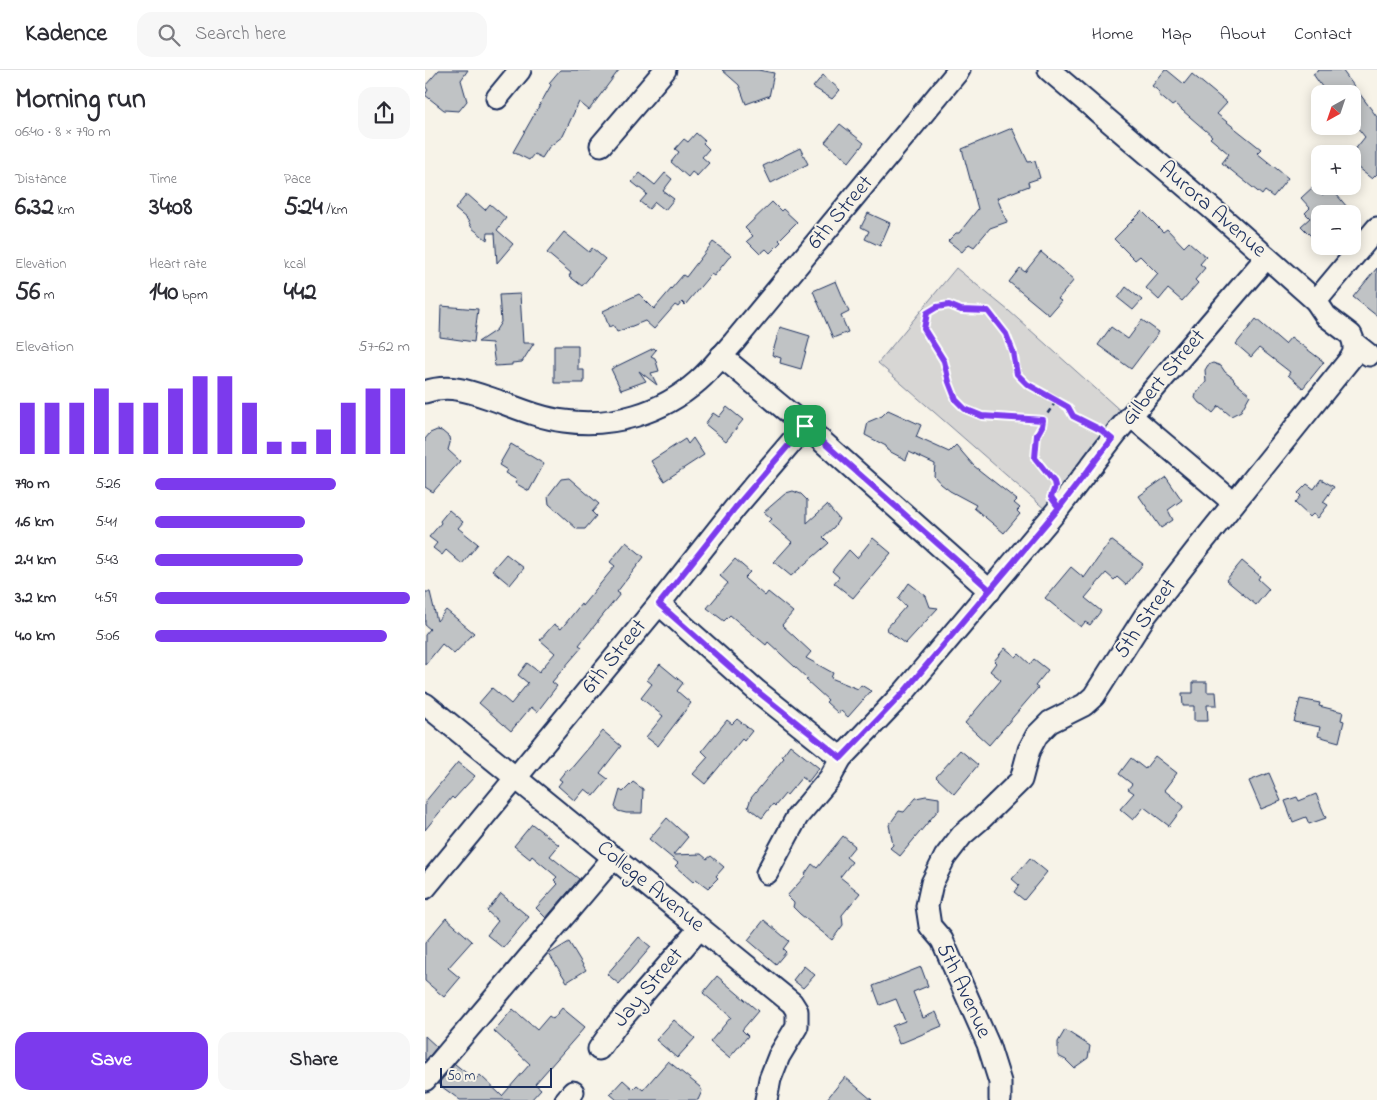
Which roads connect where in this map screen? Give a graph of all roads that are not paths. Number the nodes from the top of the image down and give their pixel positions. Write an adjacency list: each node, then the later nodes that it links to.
1 (520, 70): 5 (street)
2 (665, 70): 6 (street)
3 (959, 70): 11 (street, 6th Street)
4 (1049, 70): 8 (street, Aurora Avenue)
5 (497, 98)
6 (601, 145)
7 (1377, 228): 9 (street)
8 (1266, 258): 9 (street, Aurora Avenue); 13 (street, Gilbert Street)
9 (1316, 301): 10 (street, Aurora Avenue)
10 (1362, 349): 15 (street, 5th Street)
11 (721, 356): 12 (street, 6th Street); 14 (street)
12 (425, 392)
13 (1131, 416): 15 (street); 16 (street, Gilbert Street)
14 (805, 426): 16 (street); 17 (street, 6th Street)
15 (1234, 503): 23 (street, 5th Street)
16 (990, 590): 19 (street, Gilbert Street)
17 (659, 604): 19 (street); 20 (street, 6th Street)
18 (425, 704): 20 (street, College Avenue)
19 (841, 758): 22 (street, Gilbert Street)
20 (516, 778): 21 (street, College Avenue); 24 (street, 6th Street)
21 (614, 857): 25 (street, College Avenue); 27 (street)
22 (767, 873)
23 (932, 882): 29 (street, 5th Avenue)
24 (425, 888)
25 (700, 928): 26 (street, Jay Street); 28 (street, College Avenue)
26 (599, 1049)
27 (425, 1080)
28 (766, 1100)
29 (1000, 1100)

